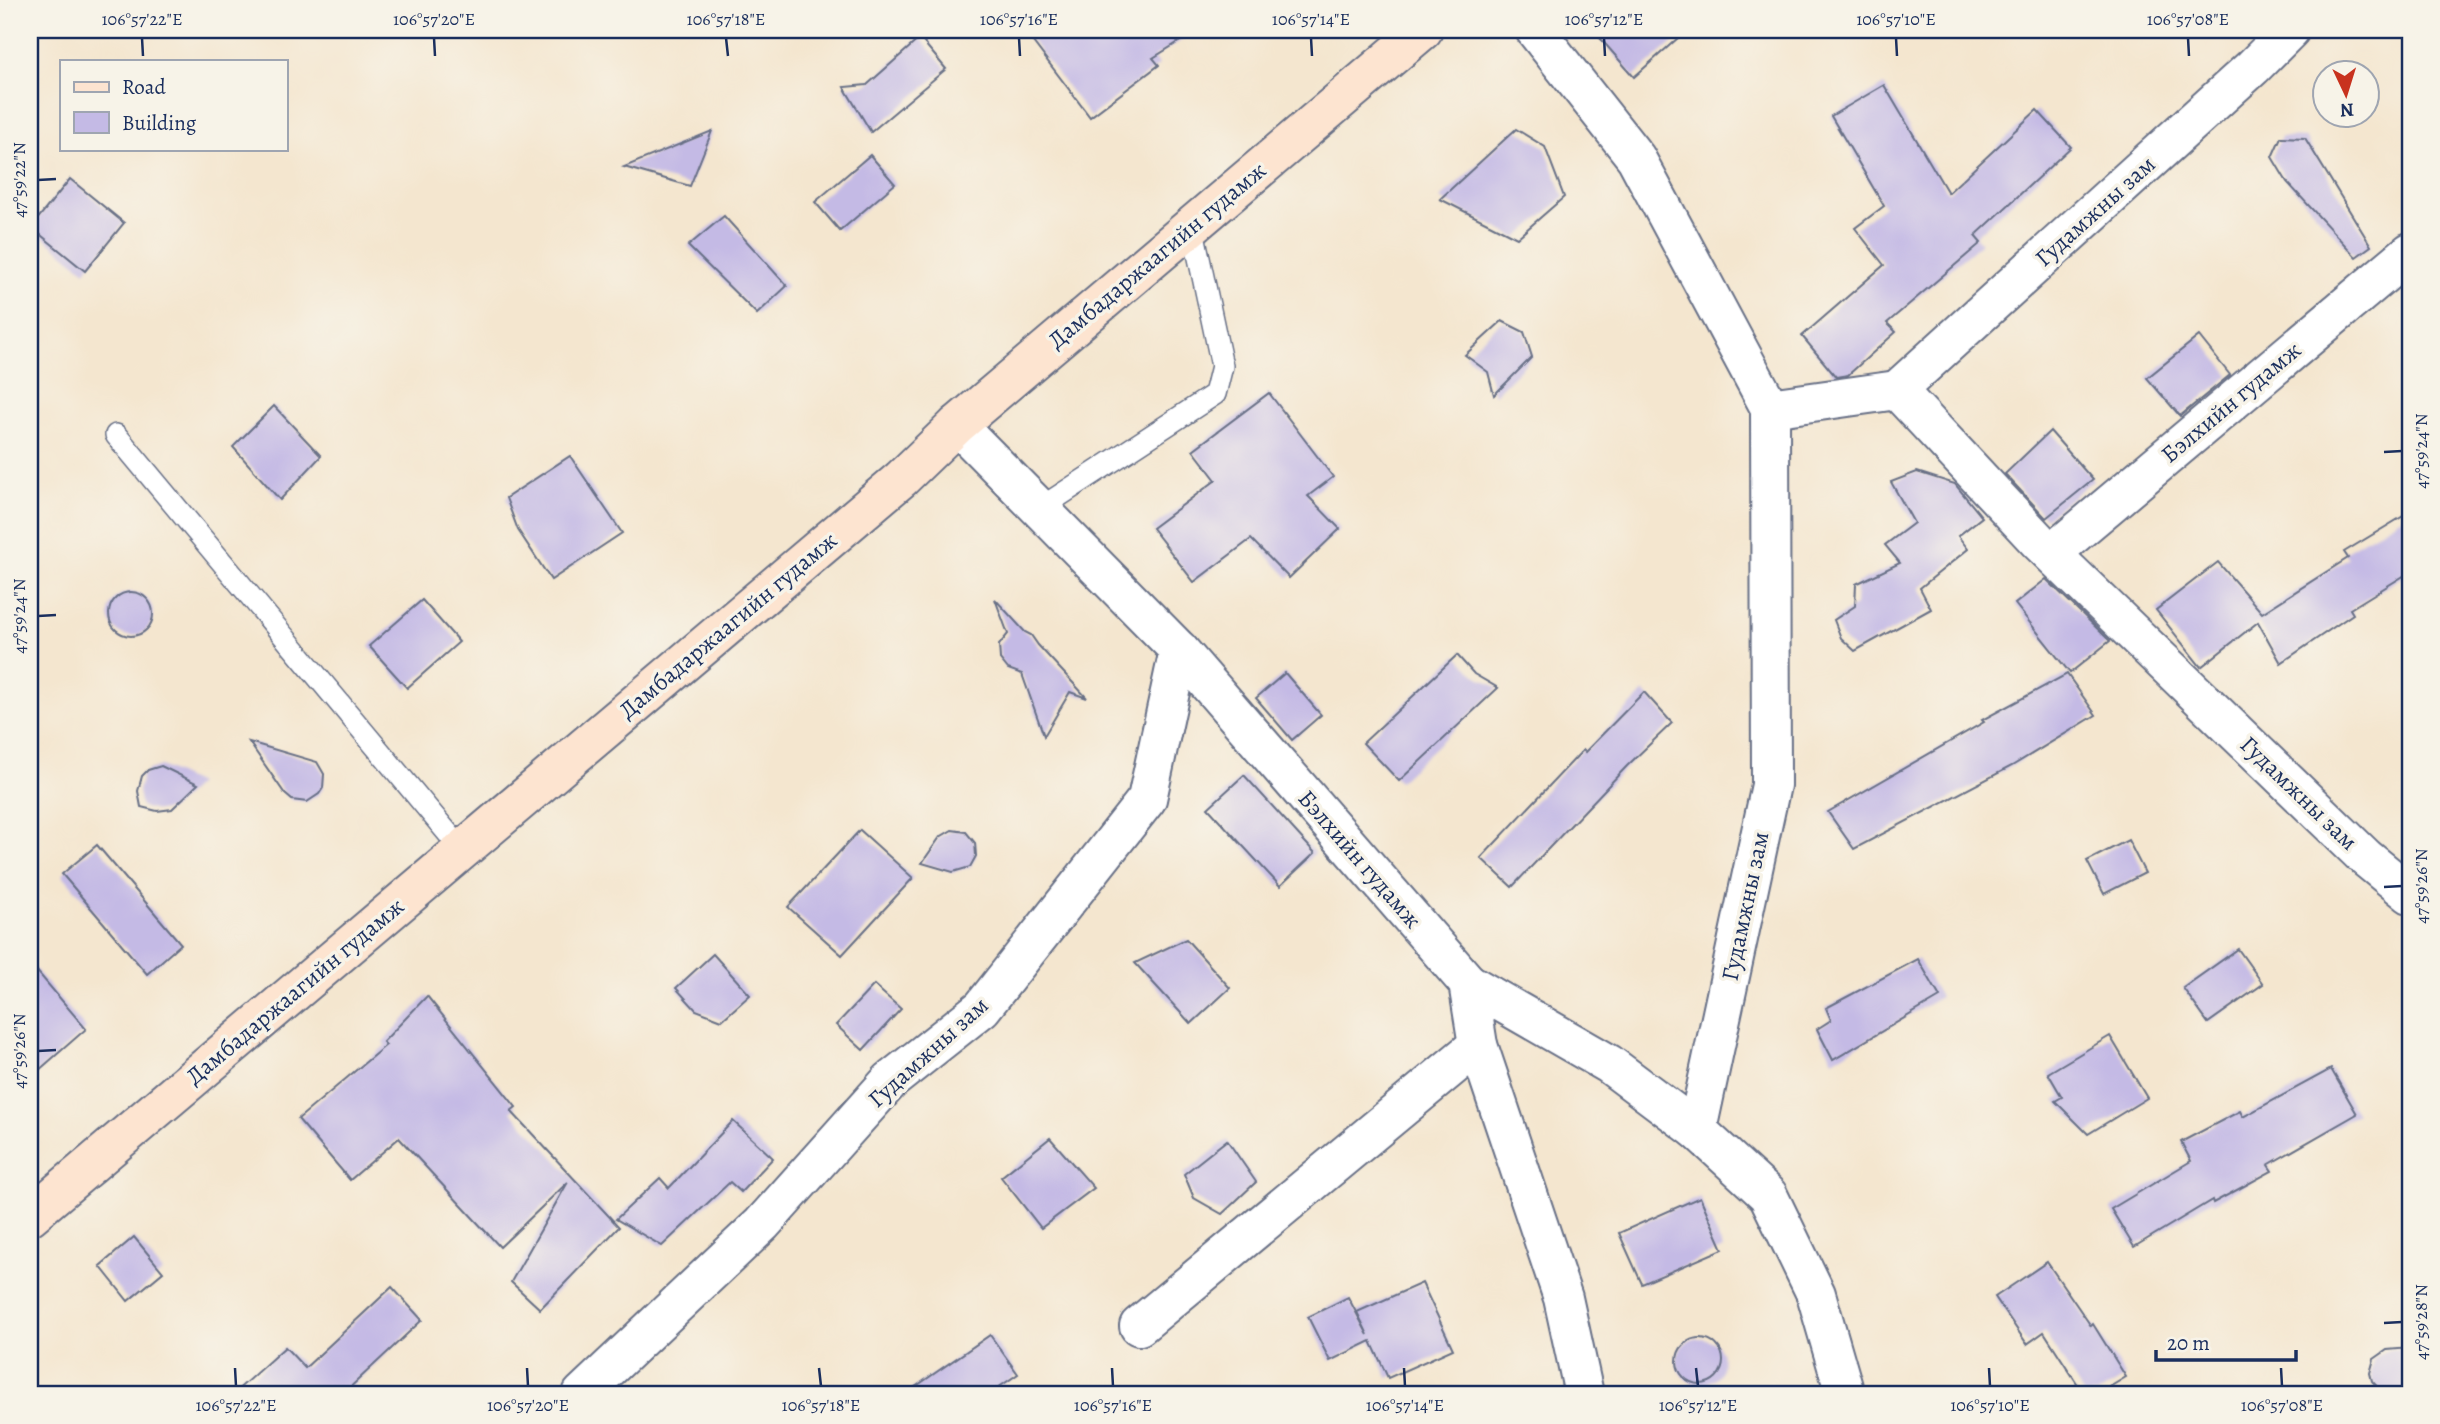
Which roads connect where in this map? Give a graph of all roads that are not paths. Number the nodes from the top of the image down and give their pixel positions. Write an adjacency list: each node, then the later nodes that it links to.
1 (1423, 30): 4 (main road, Дамбадаржаагийн гудамж)
2 (1535, 30): 7 (street, Гудамжны зам)
3 (2290, 30): 6 (street, Гудамжны зам)
4 (1192, 225): 8 (main road, Дамбадаржаагийн гудамж); 10 (lane)
5 (2410, 252): 11 (street, Бэлхийн гудамж)
6 (1897, 390): 7 (street); 11 (street, Гудамжны зам)
7 (1770, 408): 17 (street, Гудамжны зам)
8 (957, 425): 10 (street, Бэлхийн гудамж); 13 (main road, Дамбадаржаагийн гудамж)
9 (116, 435): 13 (lane)
10 (1039, 509): 12 (street, Бэлхийн гудамж)
11 (2052, 552): 14 (street, Гудамжны зам)
12 (1179, 650): 15 (street, Бэлхийн гудамж); 20 (street, Гудамжны зам)
13 (462, 850): 18 (main road, Дамбадаржаагийн гудамж)
14 (2410, 894)
15 (1468, 983): 16 (street); 17 (street)
16 (1478, 1045): 19 (street); 21 (street)
17 (1697, 1130): 22 (street)
18 (30, 1216)
19 (1139, 1326)
20 (582, 1394)
21 (1584, 1394)
22 (1845, 1394)

